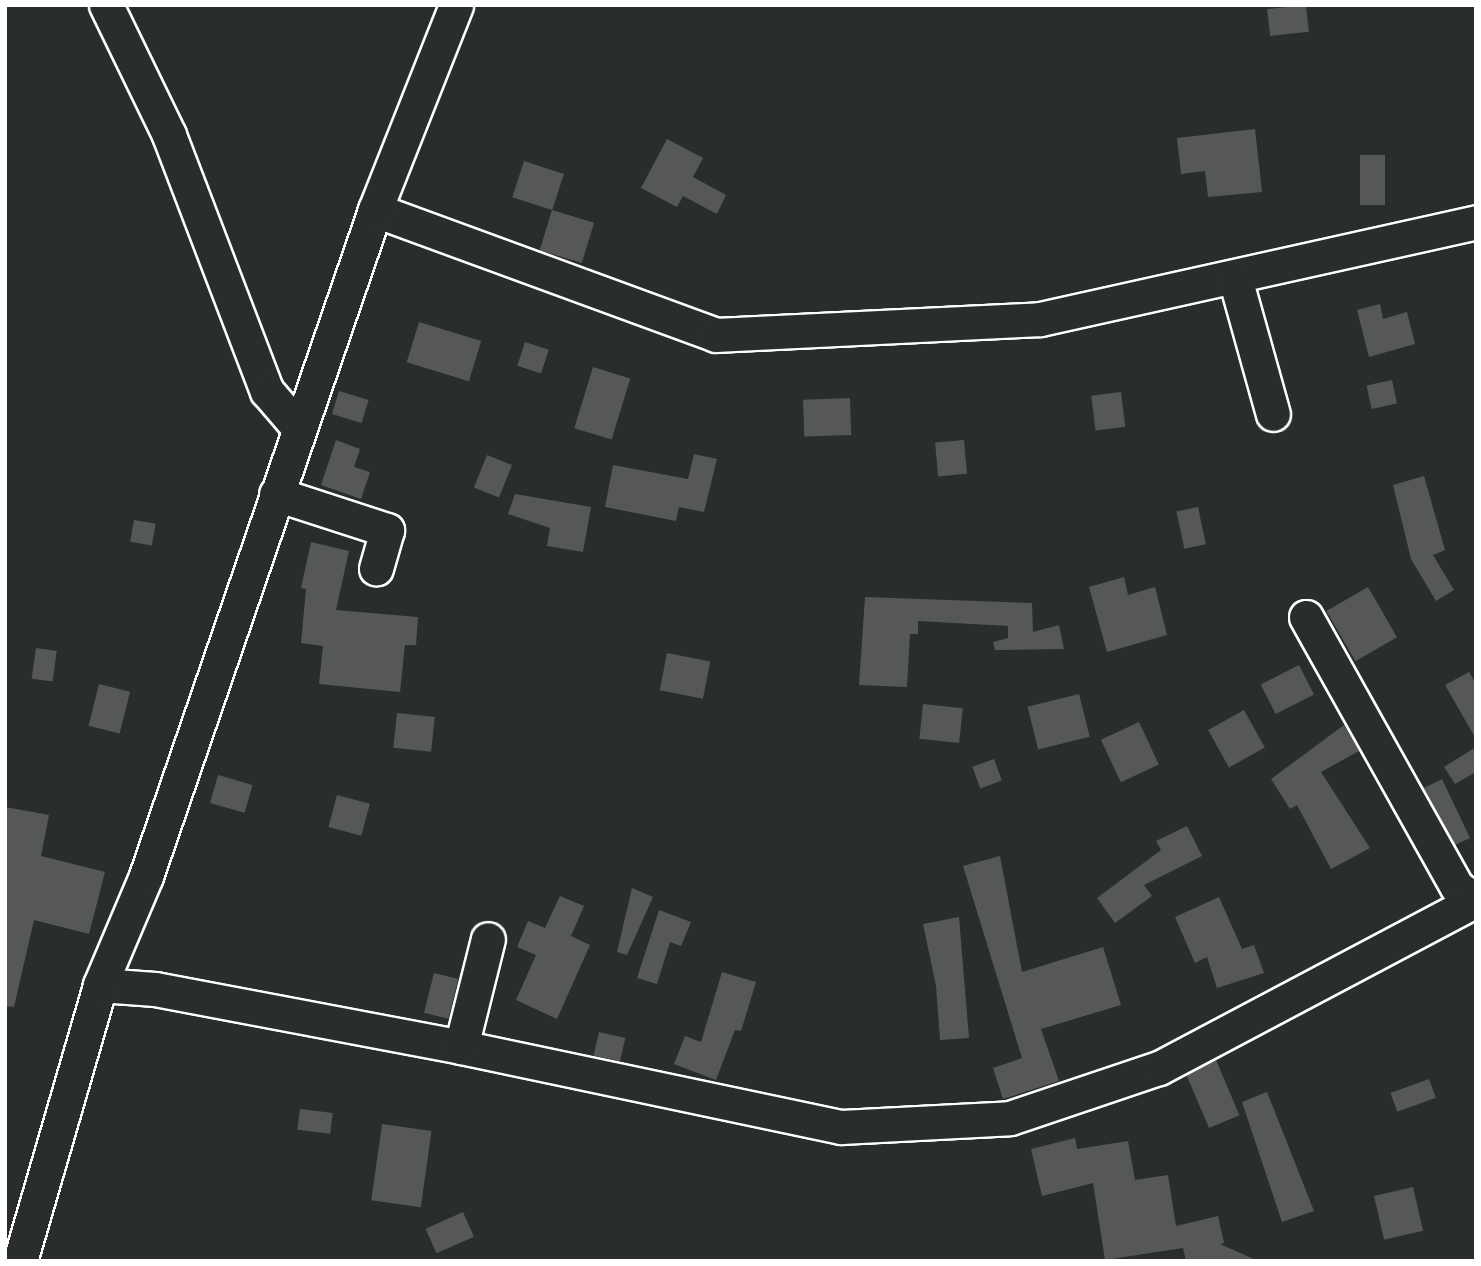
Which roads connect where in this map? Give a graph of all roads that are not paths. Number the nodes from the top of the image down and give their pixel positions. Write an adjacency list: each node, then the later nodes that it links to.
1 (106, 5): 7 (street)
2 (456, 5): 3 (street)
3 (375, 210): 5 (street); 7 (street)
4 (1476, 222): 5 (street)
5 (1235, 278): 6 (street)
6 (1273, 414)
7 (298, 427): 8 (street)
8 (276, 494): 9 (street); 13 (street)
9 (376, 568)
10 (1306, 617): 11 (street)
11 (1475, 901): 14 (street)
12 (488, 939): 14 (street)
13 (100, 985): 14 (street); 15 (street)
14 (461, 1047)
15 (20, 1261)

